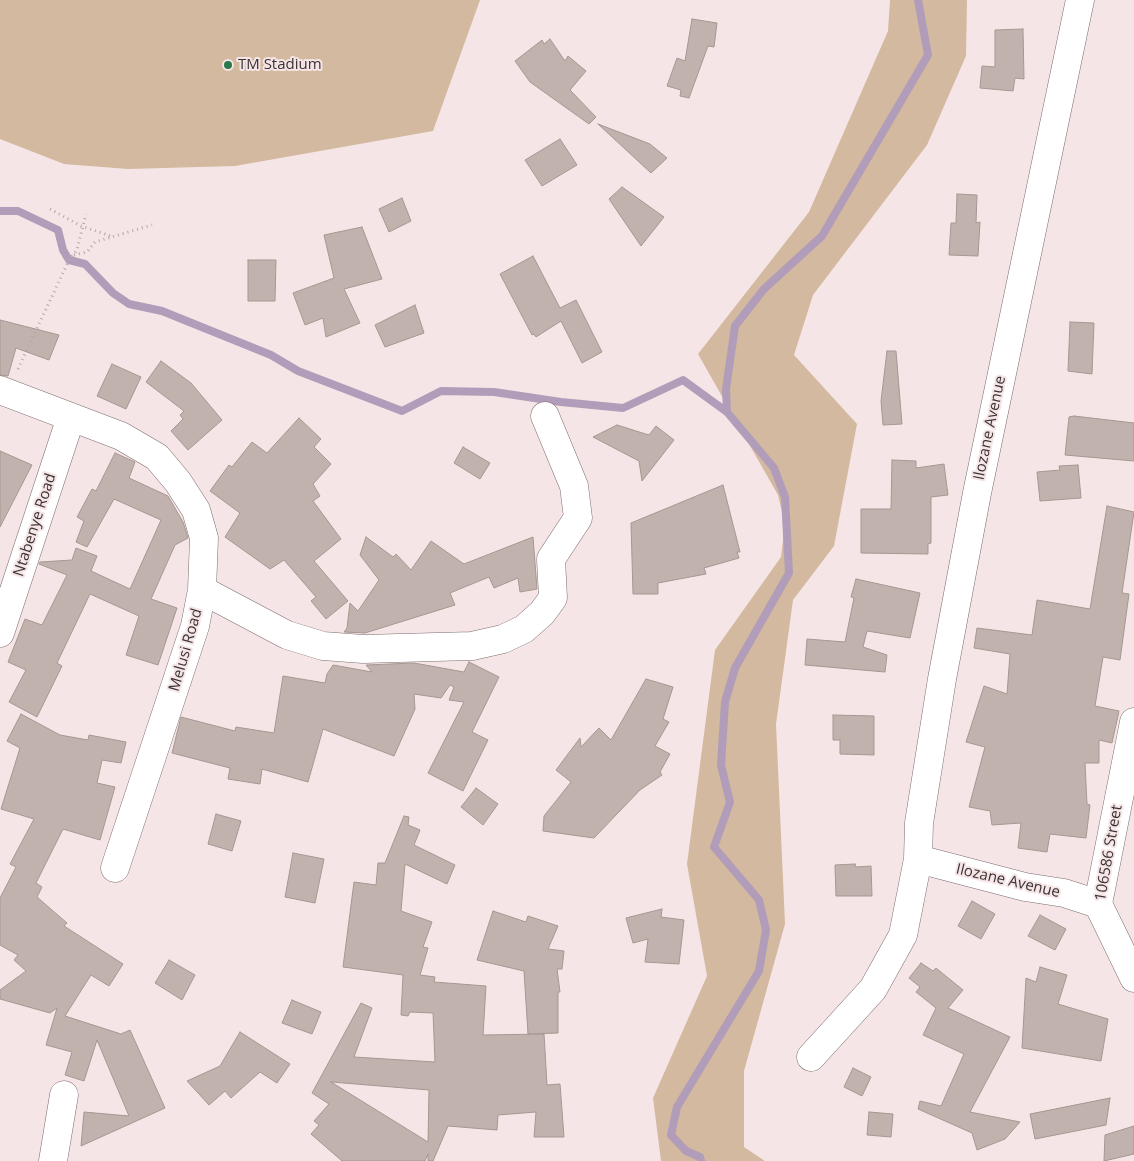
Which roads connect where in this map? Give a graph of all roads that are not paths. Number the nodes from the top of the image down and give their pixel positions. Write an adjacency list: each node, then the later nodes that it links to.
1 (1080, 0): 8 (street, Ilozane Avenue)
2 (5, 391): 4 (street, Melusi Road)
3 (545, 416): 5 (street)
4 (71, 417): 5 (street, Melusi Road); 6 (street, Ntabenye Road)
5 (202, 590): 9 (street, Melusi Road)
6 (0, 634)
7 (1134, 722): 10 (street, 106586 Street)
8 (918, 859): 10 (street, Ilozane Avenue); 12 (street, Ilozane Avenue)
9 (115, 868)
10 (1098, 904): 11 (street, 106586 Street)
11 (1134, 978)
12 (811, 1057)
13 (64, 1094): 14 (street)
14 (53, 1161)

